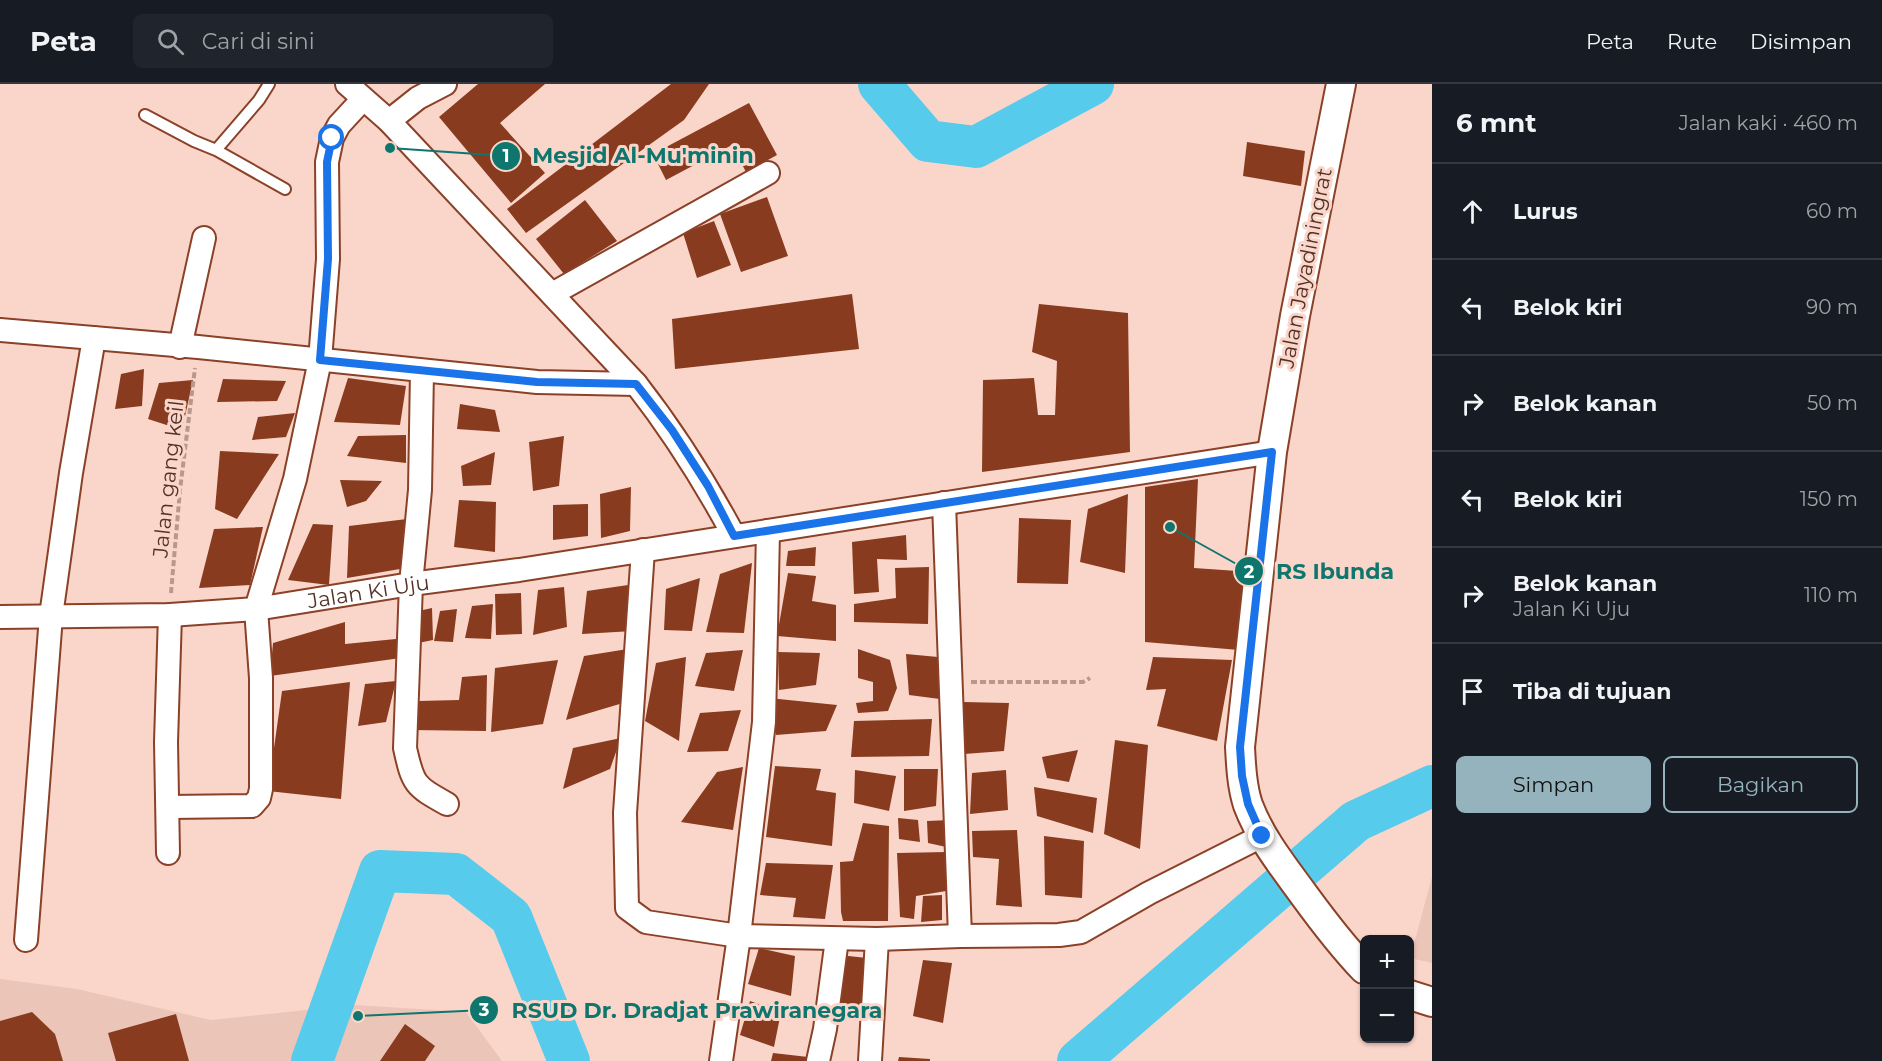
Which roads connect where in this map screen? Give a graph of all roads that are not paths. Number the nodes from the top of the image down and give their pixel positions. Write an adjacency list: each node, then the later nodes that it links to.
1 (269, 84): 7 (lane)
2 (445, 84): 6 (street)
3 (1341, 84): 18 (street, Jalan Jayadiningrat)
4 (356, 91): 6 (street); 15 (street)
5 (145, 115): 7 (lane)
6 (389, 121): 11 (street)
7 (216, 150): 9 (lane)
8 (768, 173): 11 (street)
9 (285, 189)
10 (204, 238): 14 (street)
11 (552, 294): 17 (street)
12 (0, 330): 13 (street)
13 (94, 338): 14 (street); 26 (street)
14 (189, 347): 15 (street)
15 (320, 360): 16 (street); 24 (street)
16 (422, 371): 17 (street); 23 (street)
17 (636, 384): 21 (street)
18 (1272, 452): 19 (street, Jalan Ki Uju); 30 (street)
19 (944, 503): 20 (street, Jalan Ki Uju); 33 (street)
20 (768, 531): 21 (street, Jalan Ki Uju); 32 (street)
21 (734, 536): 22 (street, Jalan Ki Uju)
22 (643, 550): 23 (street, Jalan Ki Uju); 32 (street)
23 (411, 584): 24 (street, Jalan Ki Uju); 28 (street)
24 (256, 609): 25 (street, Jalan Ki Uju); 29 (street)
25 (170, 615): 26 (street, Jalan Ki Uju); 29 (street)
26 (51, 616): 27 (street, Jalan Ki Uju); 36 (street)
27 (0, 617)
28 (447, 804)
29 (168, 807): 31 (street)
30 (1268, 845): 33 (street); 37 (street)
31 (168, 853)
32 (739, 936): 34 (street); 40 (street)
33 (960, 936): 35 (street)
34 (837, 939): 35 (street); 41 (street)
35 (877, 939): 42 (street)
36 (26, 940)
37 (1360, 964)
38 (1414, 996): 39 (street)
39 (1432, 1002)
40 (721, 1061)
41 (818, 1061)
42 (870, 1061)

